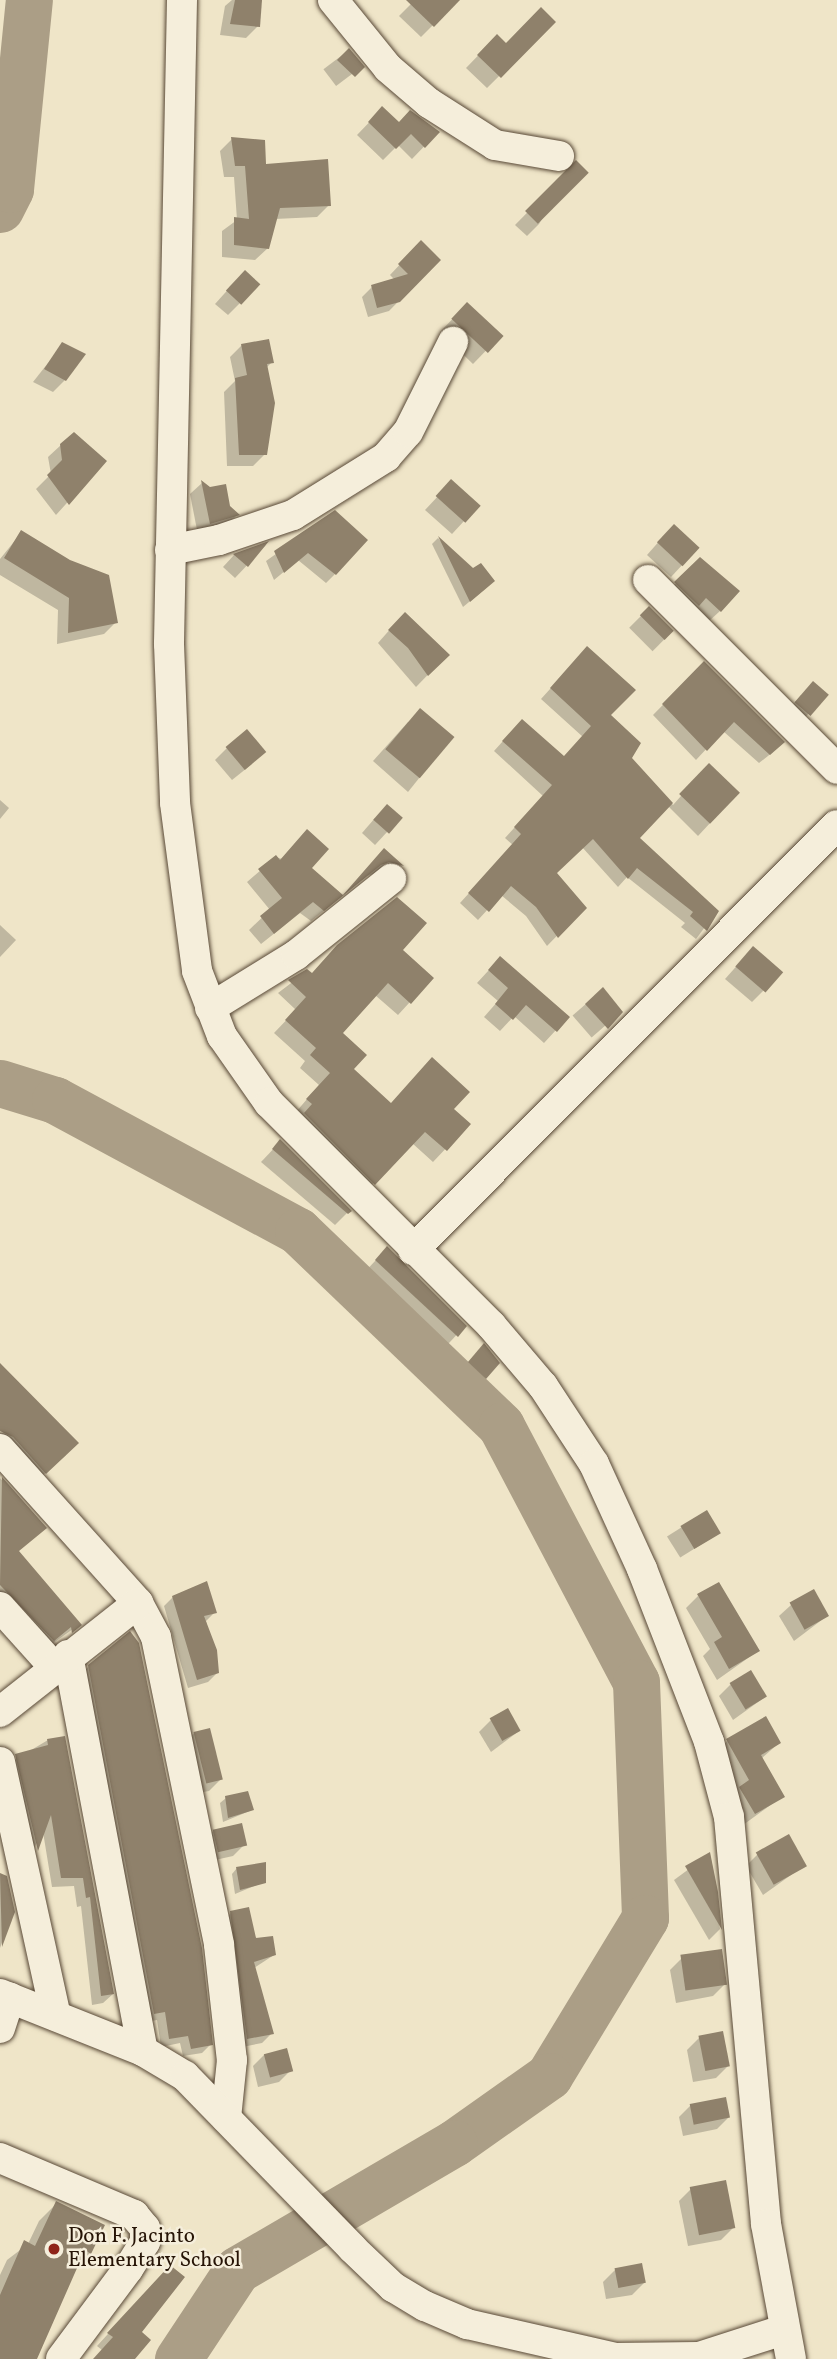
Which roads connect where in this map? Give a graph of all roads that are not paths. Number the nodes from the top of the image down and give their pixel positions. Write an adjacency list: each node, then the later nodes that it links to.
1 (182, 0): 5 (street)
2 (332, 0): 3 (street)
3 (559, 156)
4 (453, 342): 5 (street)
5 (170, 550): 10 (street)
6 (648, 580): 7 (street)
7 (837, 769)
8 (837, 825): 11 (street)
9 (391, 879): 10 (street)
10 (210, 1008): 11 (street)
11 (412, 1250): 24 (street)
12 (0, 1449): 13 (street)
13 (138, 1603): 15 (street); 22 (street)
14 (0, 1607): 15 (street)
15 (61, 1661): 16 (street); 21 (street)
16 (0, 1712)
17 (0, 1762): 19 (street)
18 (5, 1996): 19 (street); 20 (street)
19 (56, 2016): 21 (street)
20 (0, 2028)
21 (143, 2051): 22 (street)
22 (226, 2118): 24 (street)
23 (0, 2158): 25 (street)
24 (783, 2330): 26 (street)
25 (61, 2359)
26 (791, 2359)

